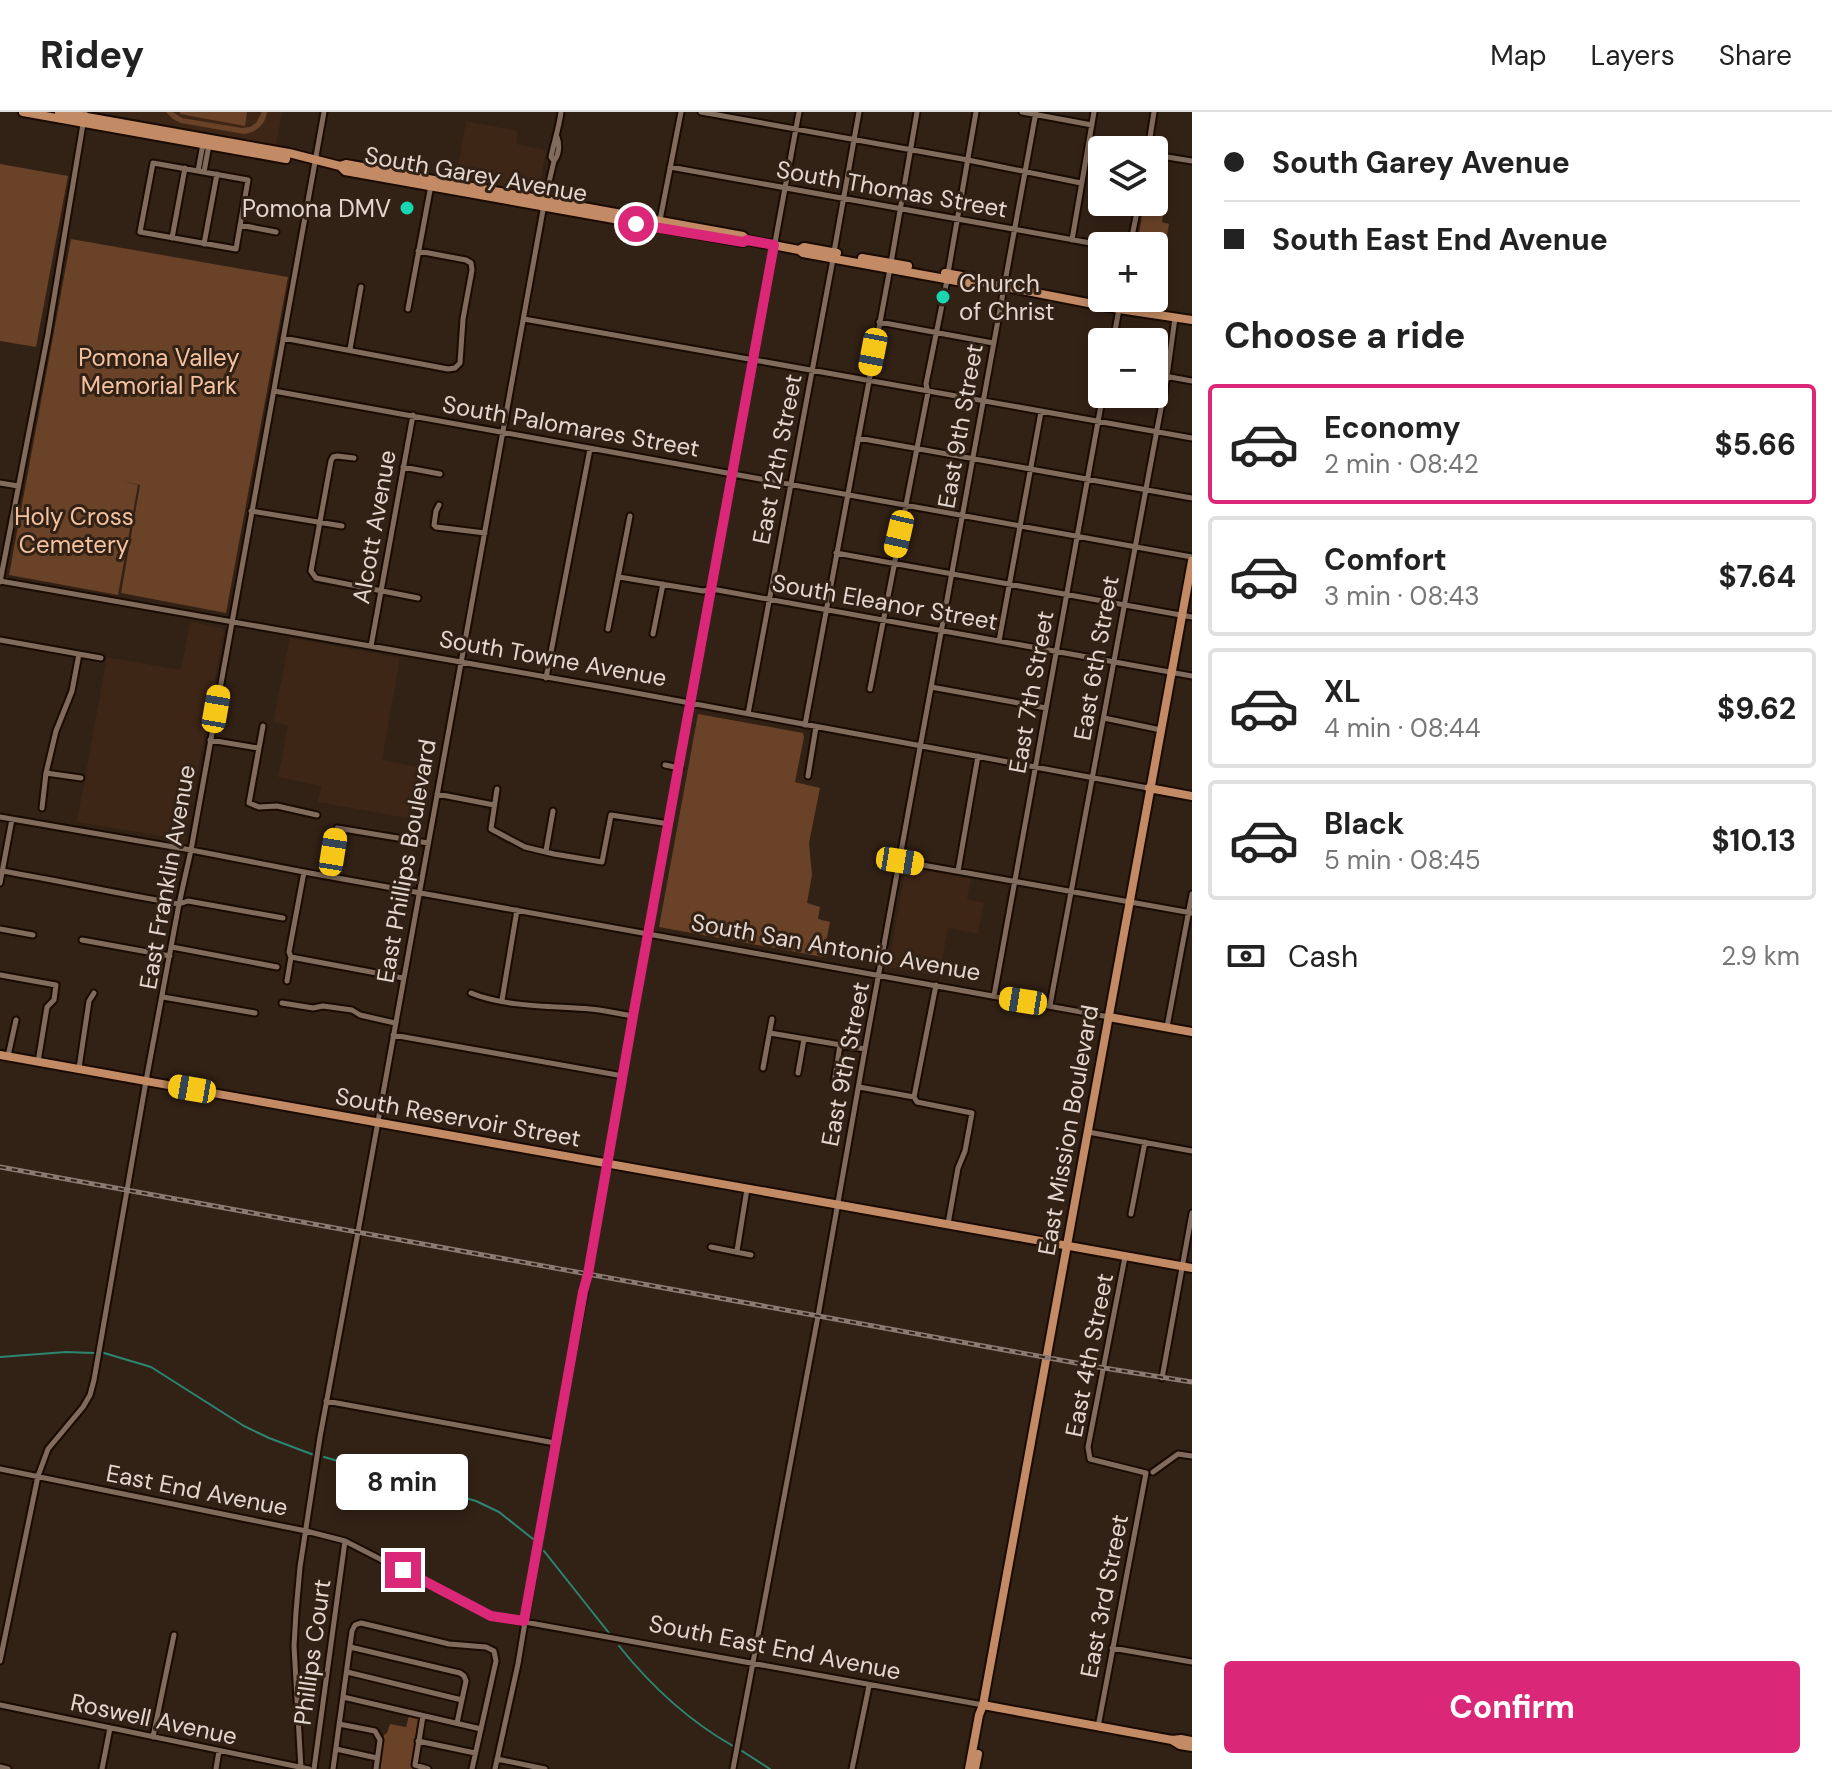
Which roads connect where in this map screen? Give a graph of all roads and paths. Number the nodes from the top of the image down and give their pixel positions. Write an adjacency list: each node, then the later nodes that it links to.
1 (23, 112): 15 (main road, South Garey Avenue)
2 (59, 112): 15 (main road, South Garey Avenue)
3 (324, 112): 24 (street, East Franklin Avenue)
4 (561, 112): 35 (street, East Phillips Boulevard)
5 (681, 112): 26 (street)
6 (701, 112): 17 (street)
7 (799, 112): 17 (street)
8 (859, 112): 19 (street, East 12th Street)
9 (917, 112): 21 (street)
10 (976, 112): 23 (street)
11 (1022, 112): 14 (street)
12 (1094, 112): 16 (street)
13 (1154, 112): 18 (street)
14 (1035, 113): 16 (street); 29 (street, East 9th Street)
15 (84, 117): 20 (main road, South Garey Avenue); 96 (street)
16 (1092, 125): 32 (street)
17 (795, 129): 19 (street); 33 (street)
18 (1150, 136)
19 (854, 140): 21 (street); 34 (street, East 12th Street)
20 (207, 142): 24 (main road, South Garey Avenue); 28 (street)
21 (910, 150): 23 (street); 36 (street)
22 (1168, 157): 25 (street)
23 (968, 160): 29 (street); 39 (street)
24 (315, 161): 31 (main road, South Garey Avenue); 64 (street, East Franklin Avenue)
25 (1192, 161)
26 (670, 167): 33 (street, South Thomas Street); 40 (street)
27 (185, 168): 28 (street); 44 (street); 44 (street)
28 (201, 171): 30 (street)
29 (1024, 172): 32 (street); 42 (street, East 9th Street)
30 (217, 174): 41 (street); 48 (street)
31 (431, 183): 35 (main road, South Garey Avenue); 50 (street)
32 (1081, 183): 46 (street)
33 (785, 189): 34 (street, South Thomas Street); 49 (street)
34 (843, 198): 36 (street, South Thomas Street); 51 (street, East 12th Street)
35 (544, 203): 37 (main road, South Garey Avenue); 38 (main road, South Garey Avenue); 60 (street, East Phillips Boulevard)
36 (900, 208): 39 (street, South Thomas Street); 52 (street)
37 (593, 209): 38 (main road); 40 (main road, South Garey Avenue)
38 (580, 213): 45 (main road, South Garey Avenue)
39 (957, 219): 42 (street, South Thomas Street); 53 (street)
40 (659, 221): 45 (main road, South Garey Avenue)
41 (240, 225): 43 (street); 48 (street)
42 (1015, 229): 46 (street, South Thomas Street); 55 (street, East 9th Street)
43 (276, 232)
44 (172, 238): 48 (street)
45 (747, 240): 49 (main road, South Garey Avenue)
46 (1072, 240): 47 (street, South Thomas Street)
47 (1088, 243)
48 (204, 244)
49 (774, 245): 51 (main road, South Garey Avenue); 67 (street)
50 (418, 251): 57 (street); 66 (street)
51 (834, 256): 52 (main road, South Garey Avenue); 69 (street, East 12th Street)
52 (891, 266): 53 (main road, South Garey Avenue); 62 (street)
53 (948, 276): 55 (main road, South Garey Avenue); 63 (street)
54 (361, 287): 66 (street)
55 (1005, 287): 56 (main road, South Garey Avenue); 65 (street, East 9th Street)
56 (1088, 303)
57 (408, 309)
58 (1140, 312): 59 (main road, South Garey Avenue)
59 (1175, 317): 61 (main road, South Garey Avenue); 68 (street, East 6th Street)
60 (523, 319): 67 (street); 82 (street, East Phillips Boulevard)
61 (1192, 320)
62 (879, 322): 63 (street); 71 (street)
63 (936, 332): 65 (street); 74 (street)
64 (283, 338): 66 (street); 73 (street, East Franklin Avenue)
65 (993, 343): 75 (street, East 9th Street)
66 (350, 349)
67 (752, 360): 69 (street); 92 (street)
68 (1168, 369)
69 (813, 371): 71 (street); 95 (street, East 12th Street)
70 (1168, 376): 72 (street)
71 (868, 381): 74 (street); 83 (street)
72 (1192, 381)
73 (274, 391): 79 (street, South Palomares Street); 102 (street, East Franklin Avenue)
74 (928, 392): 75 (street); 85 (street)
75 (983, 401): 78 (street); 88 (street, East 9th Street)
76 (1100, 408): 80 (street, East 7th Street)
77 (1160, 408): 81 (street, East 6th Street)
78 (1041, 412): 80 (street); 90 (street)
79 (413, 415): 82 (street, South Palomares Street); 89 (street, Alcott Avenue)
80 (1098, 421): 81 (street); 93 (street, East 7th Street)
81 (1155, 432): 84 (street); 97 (street, East 6th Street)
82 (503, 433): 86 (street, South Palomares Street); 108 (street, East Phillips Boulevard)
83 (858, 438): 85 (street); 98 (street)
84 (1192, 438)
85 (916, 448): 88 (street); 101 (street)
86 (590, 449): 92 (street, South Palomares Street); 143 (street)
87 (354, 458): 105 (street)
88 (973, 459): 90 (street); 104 (street, East 9th Street)
89 (403, 467): 91 (street); 120 (street, Alcott Avenue)
90 (1031, 468): 93 (street); 107 (street)
91 (440, 474)
92 (732, 474): 95 (street, South Palomares Street); 119 (street)
93 (1087, 479): 97 (street); 109 (street, East 7th Street)
94 (0, 483): 96 (street)
95 (790, 483): 98 (street, South Palomares Street); 123 (street, East 12th Street)
96 (18, 486): 116 (street)
97 (1145, 490): 99 (street); 110 (street, East 6th Street)
98 (849, 494): 101 (street, South Palomares Street); 111 (street)
99 (1192, 498)
100 (439, 505): 108 (street)
101 (906, 506): 104 (street, South Palomares Street); 113 (street)
102 (251, 511): 105 (street); 129 (street, East Franklin Avenue)
103 (630, 516): 115 (street)
104 (961, 516): 107 (street, South Palomares Street); 114 (street, East 9th Street)
105 (320, 523): 106 (street); 120 (street)
106 (342, 526)
107 (1019, 527): 109 (street, South Palomares Street); 117 (street)
108 (485, 533): 140 (street, East Phillips Boulevard)
109 (1078, 537): 110 (street, South Palomares Street); 121 (street, East 7th Street)
110 (1135, 546): 112 (street, South Palomares Street); 124 (street, East 6th Street)
111 (836, 553): 113 (street); 125 (street)
112 (1192, 559): 126 (main road, East Mission Boulevard)
113 (893, 563): 114 (street); 128 (street)
114 (952, 574): 117 (street); 131 (street, East 9th Street)
115 (619, 577): 118 (street, South Eleanor Street); 130 (street)
116 (0, 582): 129 (street, South Towne Avenue)
117 (1009, 583): 121 (street); 134 (street)
118 (663, 584): 119 (street, South Eleanor Street); 132 (street)
119 (712, 589): 123 (street, South Eleanor Street); 146 (street)
120 (380, 591): 122 (street); 135 (street, Alcott Avenue)
121 (1067, 594): 124 (street); 136 (street, East 7th Street)
122 (418, 598)
123 (770, 599): 125 (street, South Eleanor Street); 148 (street, East 12th Street)
124 (1125, 605): 126 (street); 139 (street, East 6th Street)
125 (826, 609): 128 (street, South Eleanor Street); 150 (street)
126 (1181, 615): 127 (street); 141 (main road, East Mission Boulevard)
127 (1192, 617)
128 (883, 621): 131 (street, South Eleanor Street); 145 (street)
129 (231, 623): 135 (street, South Towne Avenue); 154 (street, East Franklin Avenue)
130 (608, 629)
131 (941, 632): 134 (street, South Eleanor Street); 144 (street, East 9th Street)
132 (653, 634)
133 (0, 640): 137 (street)
134 (999, 641): 136 (street, South Eleanor Street)
135 (371, 646): 140 (street, South Towne Avenue)
136 (1056, 652): 139 (street, South Eleanor Street); 147 (street, East 7th Street)
137 (79, 654): 138 (street); 161 (street)
138 (101, 658)
139 (1114, 662): 141 (street, South Eleanor Street); 149 (street, East 6th Street)
140 (461, 663): 143 (street, South Towne Avenue); 167 (street, East Phillips Boulevard)
141 (1171, 672): 142 (street, South Eleanor Street); 153 (main road, East Mission Boulevard)
142 (1192, 676)
143 (546, 678): 146 (street, South Towne Avenue)
144 (931, 687): 147 (street); 155 (street, East 9th Street)
145 (870, 689)
146 (692, 704): 148 (street, South Towne Avenue); 160 (street)
147 (1046, 708): 159 (street, East 7th Street)
148 (748, 714): 150 (street, South Towne Avenue)
149 (1104, 718): 153 (street); 164 (street, East 6th Street)
150 (805, 725): 152 (street, South Towne Avenue)
151 (263, 726): 156 (street)
152 (816, 727): 155 (street, South Towne Avenue); 162 (street)
153 (1161, 730): 165 (main road, East Mission Boulevard)
154 (210, 740): 156 (street); 177 (street, East Franklin Avenue)
155 (920, 746): 157 (street, South Towne Avenue); 179 (street, East 9th Street)
156 (258, 748): 172 (street)
157 (978, 756): 159 (street, South Towne Avenue); 181 (street)
158 (665, 765): 160 (street)
159 (1036, 767): 164 (street, South Towne Avenue); 184 (street, East 7th Street)
160 (680, 768): 175 (street)
161 (46, 773): 163 (street); 170 (street)
162 (808, 776)
163 (81, 778)
164 (1093, 778): 165 (street, South Towne Avenue); 186 (street, East 6th Street)
165 (1149, 788): 168 (main road, South Towne Avenue); 189 (main road, East Mission Boulevard)
166 (497, 789): 169 (street)
167 (437, 794): 169 (street); 176 (street, East Phillips Boulevard)
168 (1192, 796)
169 (494, 805): 178 (street)
170 (42, 808)
171 (553, 811): 178 (street)
172 (317, 815)
173 (0, 817): 174 (street, South San Antonio Avenue)
174 (12, 819): 177 (street, South San Antonio Avenue); 180 (street)
175 (669, 824): 178 (street); 195 (street)
176 (428, 843): 183 (street); 187 (street, East Phillips Boulevard)
177 (191, 850): 182 (street, South San Antonio Avenue); 190 (street, East Franklin Avenue)
178 (546, 851)
179 (900, 861): 181 (street); 203 (street, East 9th Street)
180 (2, 871): 185 (street); 190 (street)
181 (958, 871): 184 (street)
182 (304, 872): 183 (street, South San Antonio Avenue); 200 (street)
183 (330, 875): 187 (street, South San Antonio Avenue)
184 (1015, 882): 186 (street); 209 (street, East 7th Street)
185 (0, 883)
186 (1072, 892): 189 (street); 213 (street, East 6th Street)
187 (419, 893): 191 (street, South San Antonio Avenue); 204 (street, East Phillips Boulevard)
188 (1192, 894): 192 (street)
189 (1128, 903): 192 (street); 216 (main road, East Mission Boulevard)
190 (179, 904): 193 (street); 198 (street, East Franklin Avenue)
191 (517, 910): 195 (street, South San Antonio Avenue); 211 (street)
192 (1190, 913): 220 (street)
193 (283, 918)
194 (0, 929): 196 (street)
195 (649, 934): 203 (street, South San Antonio Avenue); 215 (street)
196 (33, 935)
197 (82, 940): 199 (street)
198 (172, 947): 199 (street, East Franklin Avenue); 201 (street)
199 (170, 956): 210 (street, East Franklin Avenue)
200 (291, 957): 204 (street); 205 (street)
201 (277, 967)
202 (0, 975): 228 (street)
203 (879, 975): 206 (street, South San Antonio Avenue); 226 (street, East 9th Street)
204 (403, 978): 219 (street, East Phillips Boulevard)
205 (287, 981)
206 (936, 985): 209 (street, South San Antonio Avenue); 236 (street)
207 (94, 993): 230 (street)
208 (471, 993): 211 (street)
209 (994, 996): 213 (street, South San Antonio Avenue)
210 (163, 997): 214 (street); 233 (street, East Franklin Avenue)
211 (502, 1000): 215 (street)
212 (282, 1003): 219 (street)
213 (1050, 1005): 216 (street, South San Antonio Avenue)
214 (255, 1013)
215 (633, 1016): 232 (street)
216 (1109, 1017): 220 (main road, South San Antonio Avenue); 238 (main road, East Mission Boulevard)
217 (772, 1019): 222 (street)
218 (16, 1020): 227 (street)
219 (395, 1023): 223 (street, East Phillips Boulevard)
220 (1167, 1027): 221 (main road, South San Antonio Avenue)
221 (1192, 1032)
222 (770, 1033): 224 (street); 229 (street)
223 (393, 1035): 232 (street); 237 (street, East Phillips Boulevard)
224 (804, 1039): 225 (street); 231 (street)
225 (840, 1045): 226 (street); 234 (street)
226 (865, 1049): 235 (street, East 9th Street)
227 (4, 1056): 228 (main road, South Reservoir Street)
228 (38, 1062): 230 (main road, South Reservoir Street)
229 (763, 1068)
230 (79, 1069): 233 (main road, South Reservoir Street)
231 (798, 1073)
232 (623, 1076): 241 (street)
233 (146, 1081): 237 (main road, South Reservoir Street); 259 (street, East Franklin Avenue)
234 (834, 1083)
235 (859, 1087): 236 (street); 243 (street, East 9th Street)
236 (914, 1097): 246 (street)
237 (377, 1122): 241 (main road, South Reservoir Street); 254 (street, East Phillips Boulevard)
238 (1088, 1132): 239 (street); 248 (main road, East Mission Boulevard)
239 (1145, 1142): 240 (street); 245 (street)
240 (1192, 1151)
241 (607, 1164): 242 (main road, South Reservoir Street); 255 (street)
242 (747, 1188): 243 (main road, South Reservoir Street); 249 (street)
243 (837, 1204): 246 (main road, South Reservoir Street); 269 (street, East 9th Street)
244 (1192, 1213): 252 (street)
245 (1131, 1214)
246 (948, 1224): 248 (main road, South Reservoir Street)
247 (711, 1247): 249 (street)
248 (1067, 1247): 251 (main road, South Reservoir Street); 275 (main road, East Mission Boulevard)
249 (737, 1251): 250 (street)
250 (751, 1255)
251 (1125, 1257): 252 (main road, South Reservoir Street); 258 (street, East 4th Street)
252 (1187, 1267): 253 (street)
253 (1162, 1378)
254 (326, 1401): 255 (street); 260 (street, East Phillips Boulevard)
255 (555, 1443): 263 (street)
256 (1192, 1456): 258 (street)
257 (0, 1469): 259 (street, East End Avenue)
258 (1150, 1472): 266 (street, East 3rd Street)
259 (38, 1476): 260 (street, East End Avenue); 267 (street, East Franklin Avenue)
260 (306, 1531): 261 (street, East End Avenue); 293 (street, East Phillips Boulevard)
261 (345, 1541): 262 (street, East End Avenue); 297 (street, Phillips Court)
262 (382, 1559): 263 (street, South East End Avenue)
263 (524, 1621): 269 (street, South East End Avenue); 291 (street)
264 (174, 1635): 282 (street)
265 (350, 1647): 270 (street); 273 (street); 281 (street)
266 (1112, 1648): 268 (street); 279 (street, East 3rd Street)
267 (0, 1661)
268 (1192, 1662)
269 (753, 1664): 271 (street, South East End Avenue); 304 (street, East 9th Street)
270 (347, 1672): 272 (street); 273 (street)
271 (869, 1686): 275 (street, South East End Avenue); 305 (street)
272 (343, 1697): 276 (street); 278 (street)
273 (462, 1700): 277 (street)
274 (0, 1705): 280 (street, Roswell Avenue)
275 (983, 1705): 279 (main road, South East End Avenue); 306 (main road, East Mission Boulevard)
276 (423, 1716): 277 (street); 284 (street)
277 (457, 1723): 281 (street)
278 (339, 1724): 287 (street); 290 (street)
279 (1098, 1727): 283 (main road, South East End Avenue)
280 (110, 1728): 282 (street, Roswell Avenue); 295 (street)
281 (481, 1729): 289 (street)
282 (153, 1737): 288 (street, Roswell Avenue)
283 (1172, 1740): 285 (main road); 286 (main road)
284 (418, 1741): 289 (street); 300 (street)
285 (1192, 1741)
286 (1192, 1747)
287 (336, 1749): 290 (street); 298 (street)
288 (219, 1751): 293 (street, Roswell Avenue); 296 (street)
289 (475, 1753): 301 (street)
290 (377, 1758): 299 (street)
291 (497, 1759): 302 (street); 303 (street)
292 (0, 1767): 294 (street)
293 (301, 1768): 297 (street, Phillips Court)
294 (8, 1769)
295 (102, 1769)
296 (216, 1769)
297 (312, 1769)
298 (333, 1769)
299 (376, 1769)
300 (428, 1769)
301 (472, 1769)
302 (495, 1769)
303 (545, 1769)
304 (733, 1769)
305 (852, 1769)
306 (972, 1769)

